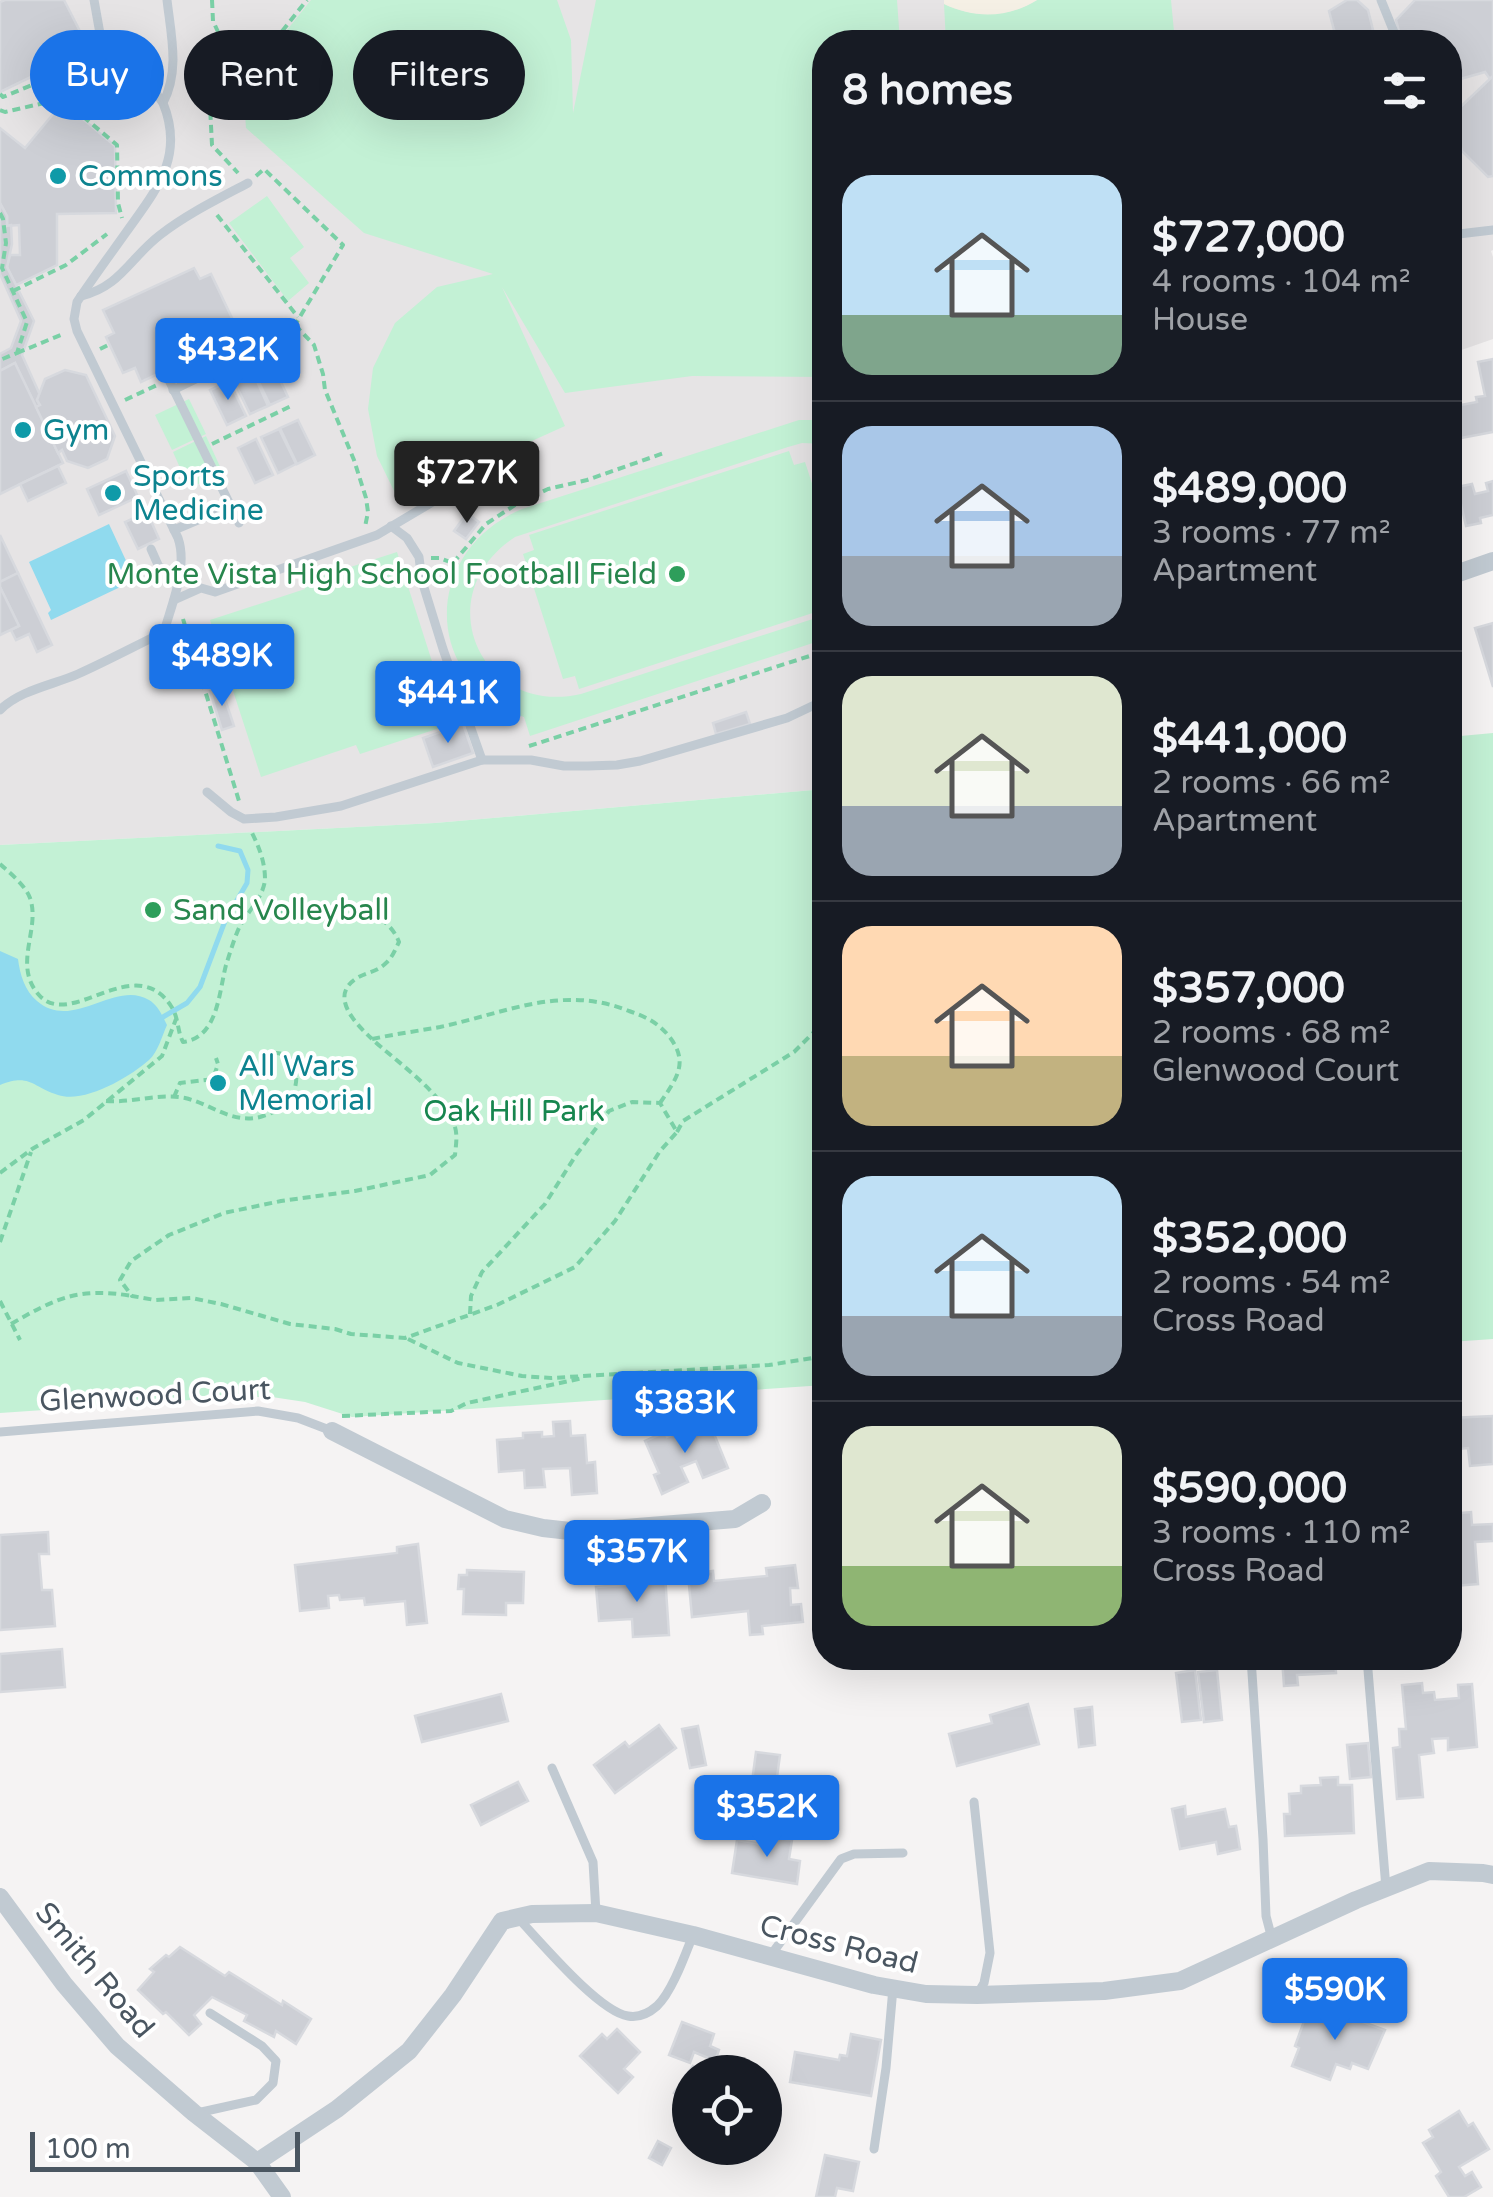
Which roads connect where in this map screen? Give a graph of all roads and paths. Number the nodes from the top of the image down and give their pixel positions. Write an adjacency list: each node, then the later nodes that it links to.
1 (94, 0): 6 (lane)
2 (167, 0): 12 (lane)
3 (212, 0): 7 (path)
4 (307, 0): 8 (path)
5 (1380, 0): 9 (lane)
6 (99, 30)
7 (217, 30)
8 (283, 30)
9 (1393, 30)
10 (30, 86): 11 (path)
11 (0, 94)
12 (164, 101)
13 (30, 106): 15 (path)
14 (164, 107): 26 (lane)
15 (0, 110)
16 (85, 120): 21 (path)
17 (211, 120): 18 (path)
18 (248, 183): 19 (lane); 27 (path)
19 (207, 204): 26 (lane); 27 (path)
20 (0, 214): 25 (path)
21 (122, 222)
22 (1493, 230): 24 (lane)
23 (108, 234): 25 (path)
24 (1462, 234)
25 (13, 291): 31 (path)
26 (81, 296): 29 (lane)
27 (299, 318): 28 (path)
28 (295, 325): 30 (path); 43 (path)
29 (76, 329): 31 (path); 34 (lane)
30 (264, 343): 33 (lane)
31 (17, 352): 32 (path)
32 (0, 360)
33 (171, 385): 34 (path); 36 (lane)
34 (112, 406): 42 (lane)
35 (291, 406): 36 (path)
36 (203, 449): 39 (lane)
37 (664, 453): 45 (path)
38 (456, 488): 41 (lane)
39 (231, 506): 40 (lane); 42 (lane)
40 (239, 523)
41 (390, 526): 43 (lane); 45 (lane)
42 (174, 530): 48 (lane)
43 (376, 534): 49 (lane)
44 (151, 550): 48 (lane)
45 (419, 558): 54 (lane)
46 (1493, 561): 47 (street)
47 (1462, 572)
48 (178, 574): 49 (lane)
49 (174, 600): 51 (lane)
50 (812, 655): 53 (path)
51 (2, 705)
52 (812, 706): 54 (lane)
53 (518, 749)
54 (482, 760): 55 (lane)
55 (207, 792)
56 (0, 864): 58 (path)
57 (254, 903): 61 (path)
58 (177, 1017): 59 (path); 65 (path)
59 (203, 1033)
60 (812, 1035): 67 (path)
61 (372, 1039): 66 (path); 71 (path)
62 (276, 1053): 64 (path)
63 (216, 1058): 64 (path)
64 (174, 1097): 65 (path)
65 (106, 1101): 68 (path)
66 (660, 1103): 67 (path); 73 (path)
67 (676, 1132): 73 (path)
68 (32, 1149): 69 (path); 70 (path)
69 (0, 1174)
70 (0, 1242)
71 (132, 1296): 74 (path); 75 (path)
72 (0, 1301): 74 (path)
73 (470, 1314): 75 (path)
74 (12, 1324): 76 (path)
75 (405, 1338): 78 (path)
76 (20, 1340)
77 (812, 1358): 78 (path)
78 (598, 1374): 79 (path)
79 (332, 1431): 80 (lane, Glenwood Court); 81 (street, Glenwood Court)
80 (0, 1432)
81 (762, 1502)
82 (1252, 1670): 93 (lane)
83 (1368, 1670): 88 (lane)
84 (552, 1768): 90 (lane)
85 (974, 1802): 96 (lane)
86 (903, 1853): 94 (lane)
87 (1493, 1875): 88 (street, Cross Road)
88 (1386, 1888): 93 (street, Cross Road)
89 (0, 1897): 98 (street, Smith Road)
90 (596, 1912): 91 (street, Cross Road); 92 (street, Cross Road)
91 (516, 1917): 92 (lane); 100 (street)
92 (692, 1935): 94 (street, Cross Road)
93 (1272, 1939): 96 (street, Cross Road)
94 (770, 1957): 95 (street, Cross Road)
95 (892, 1988): 96 (street, Cross Road); 99 (lane)
96 (977, 1995)
97 (210, 2013): 98 (lane)
98 (194, 2113): 100 (street, Smith Road)
99 (874, 2148)
100 (257, 2162): 101 (street, Smith Road)
101 (282, 2197)

